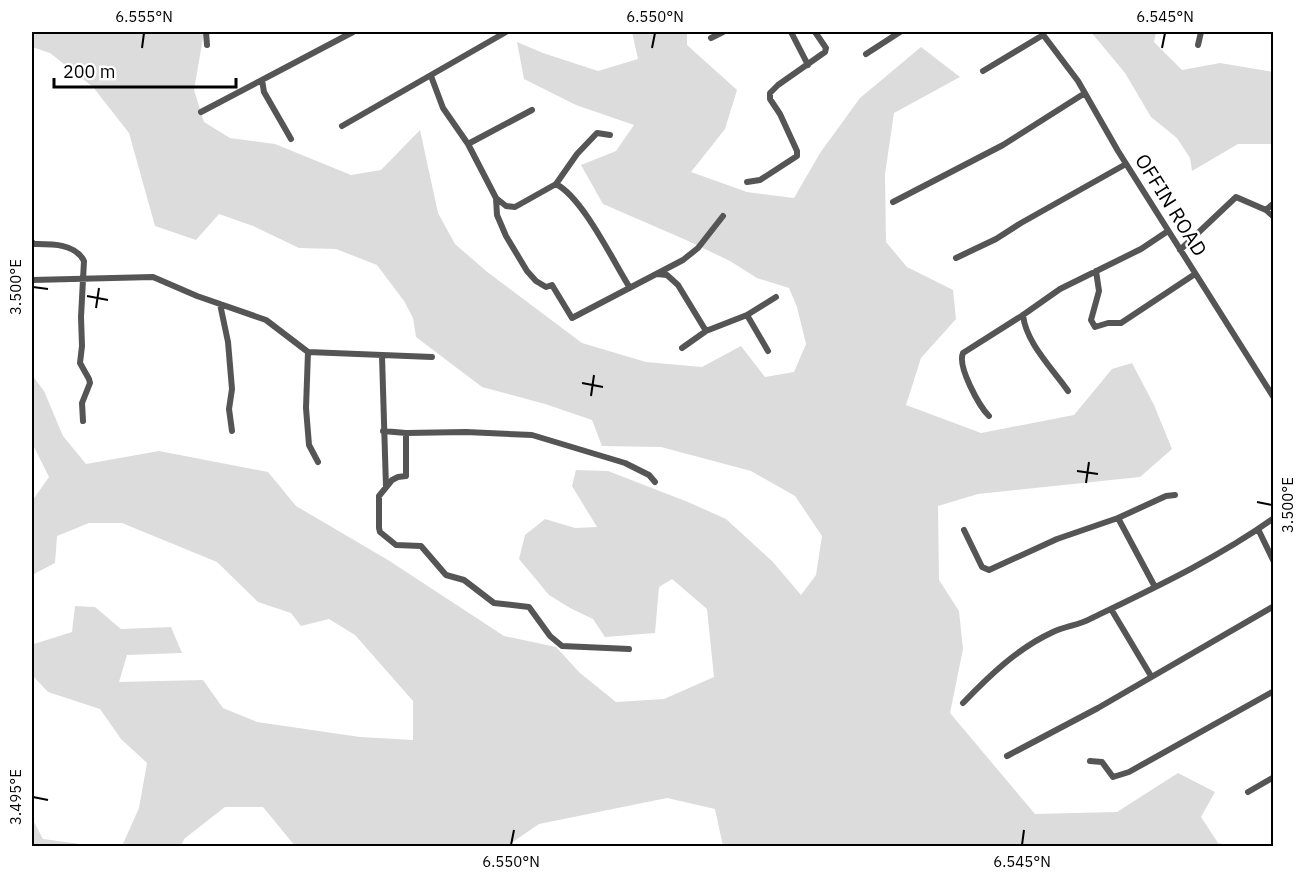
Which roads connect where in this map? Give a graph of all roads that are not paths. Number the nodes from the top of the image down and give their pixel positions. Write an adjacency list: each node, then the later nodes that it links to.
1 (206, 32): 11 (street)
2 (353, 32): 17 (street)
3 (506, 32): 16 (street)
4 (723, 32): 10 (street)
5 (791, 32): 14 (street)
6 (815, 32): 14 (street)
7 (900, 32): 13 (street)
8 (1201, 32): 12 (street)
9 (1042, 33): 15 (street); 18 (street, OFFIN ROAD)
10 (711, 38)
11 (207, 45)
12 (1198, 45)
13 (866, 54)
14 (808, 65): 26 (street)
15 (983, 71)
16 (431, 76): 21 (street); 24 (street)
17 (262, 80): 20 (street); 23 (street)
18 (1085, 93): 25 (street, OFFIN ROAD); 29 (street)
19 (532, 110): 24 (street)
20 (201, 112)
21 (342, 126)
22 (610, 135): 27 (street)
23 (291, 139)
24 (468, 144): 28 (street)
25 (1126, 164): 34 (street, OFFIN ROAD); 37 (street)
26 (747, 182)
27 (556, 184): 28 (street); 43 (street)
28 (496, 198): 43 (street)
29 (893, 202)
30 (1274, 203): 31 (street)
31 (1266, 210): 33 (street); 36 (street)
32 (723, 216): 39 (street)
33 (1274, 217)
34 (1168, 231): 36 (street, OFFIN ROAD); 38 (street)
35 (32, 242): 41 (street)
36 (1180, 250): 40 (street, OFFIN ROAD)
37 (956, 258)
38 (1096, 271): 40 (street); 47 (street)
39 (656, 274): 43 (street); 48 (street)
40 (1195, 274): 55 (street, OFFIN ROAD)
41 (82, 279): 42 (street); 45 (street); 59 (street)
42 (32, 280)
43 (630, 288)
44 (776, 297): 46 (street)
45 (220, 304): 51 (street); 60 (street)
46 (747, 315): 48 (street); 50 (street)
47 (1023, 315): 56 (street); 58 (street)
48 (706, 331): 49 (street)
49 (682, 348)
50 (768, 351)
51 (308, 352): 52 (street); 63 (street)
52 (382, 356): 53 (street); 61 (street)
53 (432, 357)
54 (1274, 383): 55 (street)
55 (1268, 388): 57 (street, OFFIN ROAD)
56 (1068, 391)
57 (1274, 398)
58 (989, 416)
59 (83, 421)
60 (232, 431)
61 (383, 431): 62 (street); 65 (street)
62 (406, 433): 64 (street); 65 (street)
63 (318, 462)
64 (655, 482)
65 (386, 488): 75 (street)
66 (1174, 495): 67 (street)
67 (1118, 518): 70 (street); 72 (street)
68 (1274, 518): 69 (street)
69 (1258, 529): 71 (street); 72 (street)
70 (964, 530)
71 (1274, 562)
72 (1155, 587): 74 (street)
73 (1274, 606): 76 (street)
74 (1111, 609): 76 (street); 78 (street)
75 (629, 650)
76 (1151, 676): 79 (street)
77 (1274, 691): 80 (street)
78 (963, 703)
79 (1007, 756)
80 (1090, 761)
81 (1274, 777): 82 (street)
82 (1248, 792)

